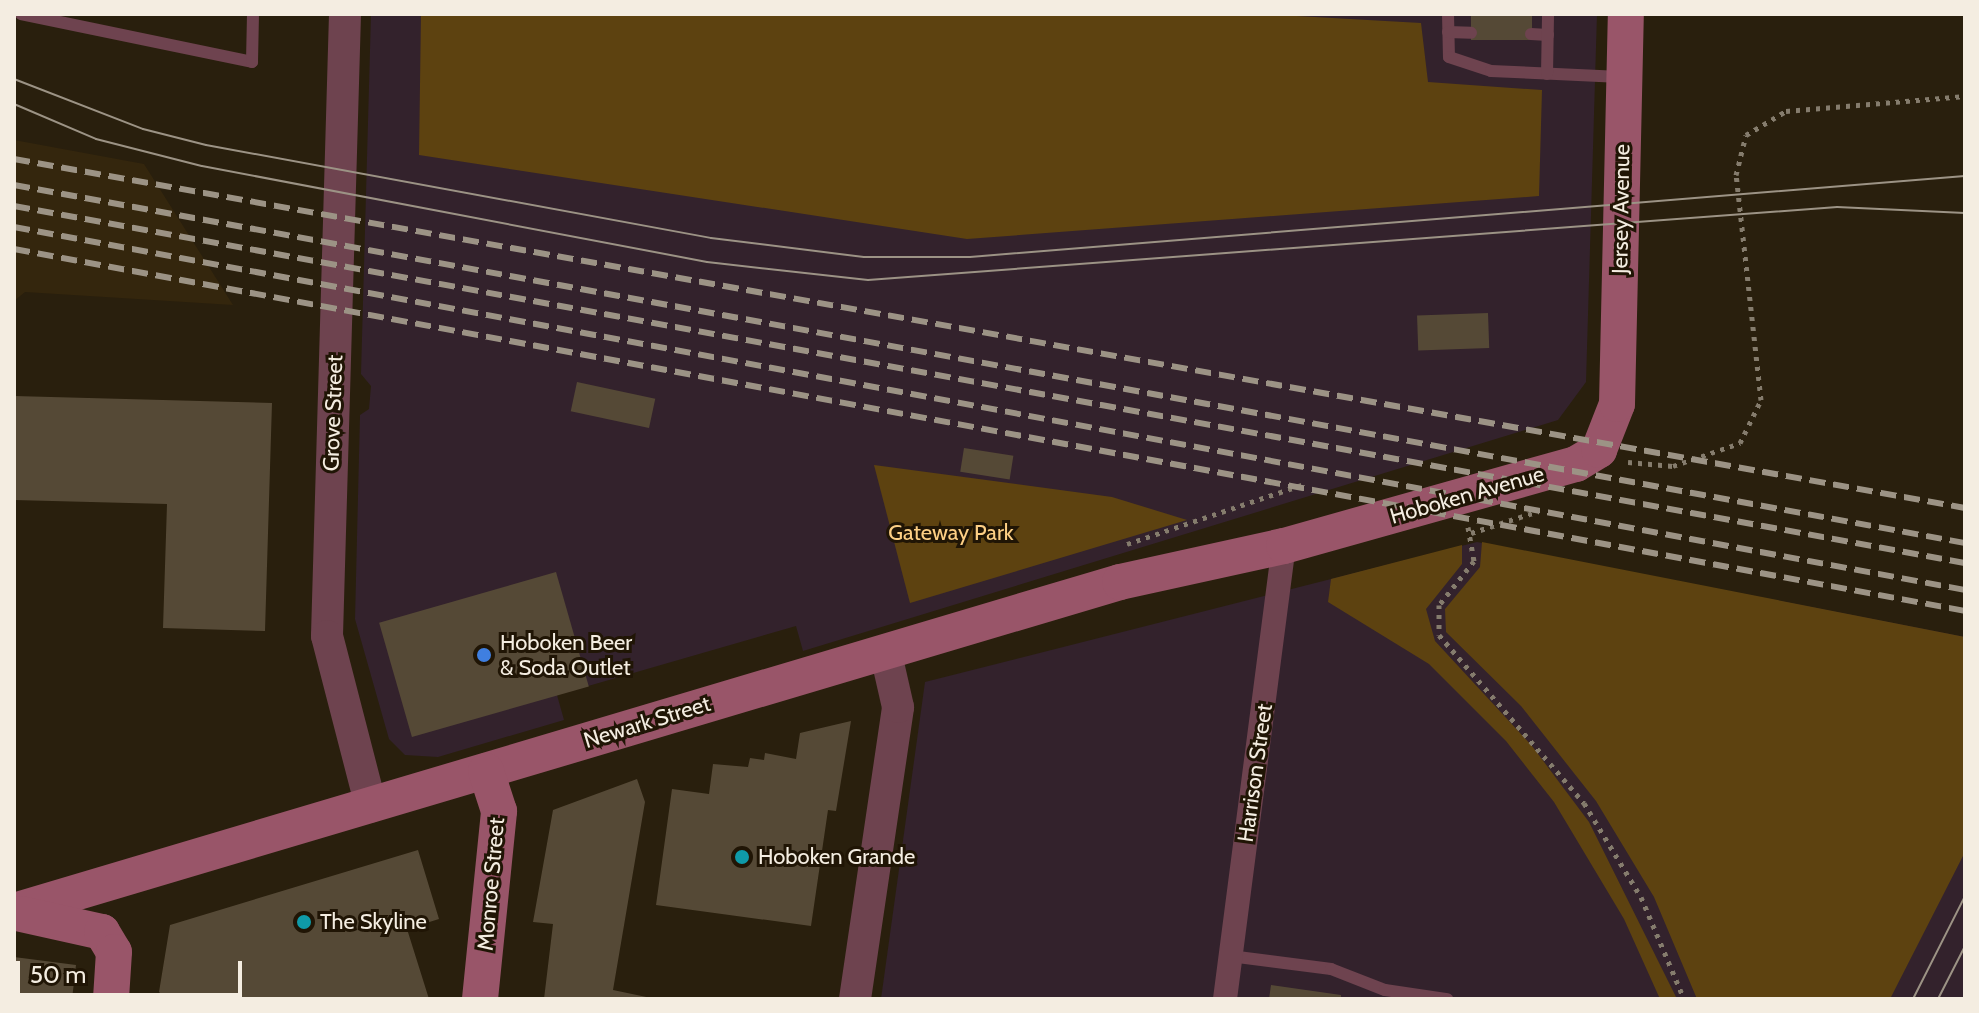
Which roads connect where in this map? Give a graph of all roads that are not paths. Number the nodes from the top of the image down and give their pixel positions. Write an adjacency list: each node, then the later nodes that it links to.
1 (21, 14): 2 (lane)
2 (253, 14)
3 (345, 14): 17 (street, Grove Street)
4 (1448, 14): 7 (lane)
5 (1548, 14): 10 (lane)
6 (1626, 14): 12 (main road, Jersey Avenue)
7 (1448, 32): 8 (lane); 11 (lane)
8 (1471, 33)
9 (1531, 34): 10 (lane)
10 (1548, 35): 11 (lane)
11 (1547, 74): 12 (lane)
12 (1624, 77): 13 (main road, Jersey Avenue)
13 (1587, 457): 14 (main road, Hoboken Avenue)
14 (1284, 546): 15 (main road, Newark Street); 19 (street, Harrison Street)
15 (885, 650): 16 (main road, Newark Street); 22 (street)
16 (486, 771): 17 (main road, Newark Street); 21 (main road, Monroe Street)
17 (371, 806): 18 (main road, Newark Street)
18 (14, 912): 20 (main road)
19 (1230, 956): 23 (street, Harrison Street); 24 (lane)
20 (111, 999)
21 (480, 999)
22 (855, 999)
23 (1225, 999)
24 (1447, 999)

